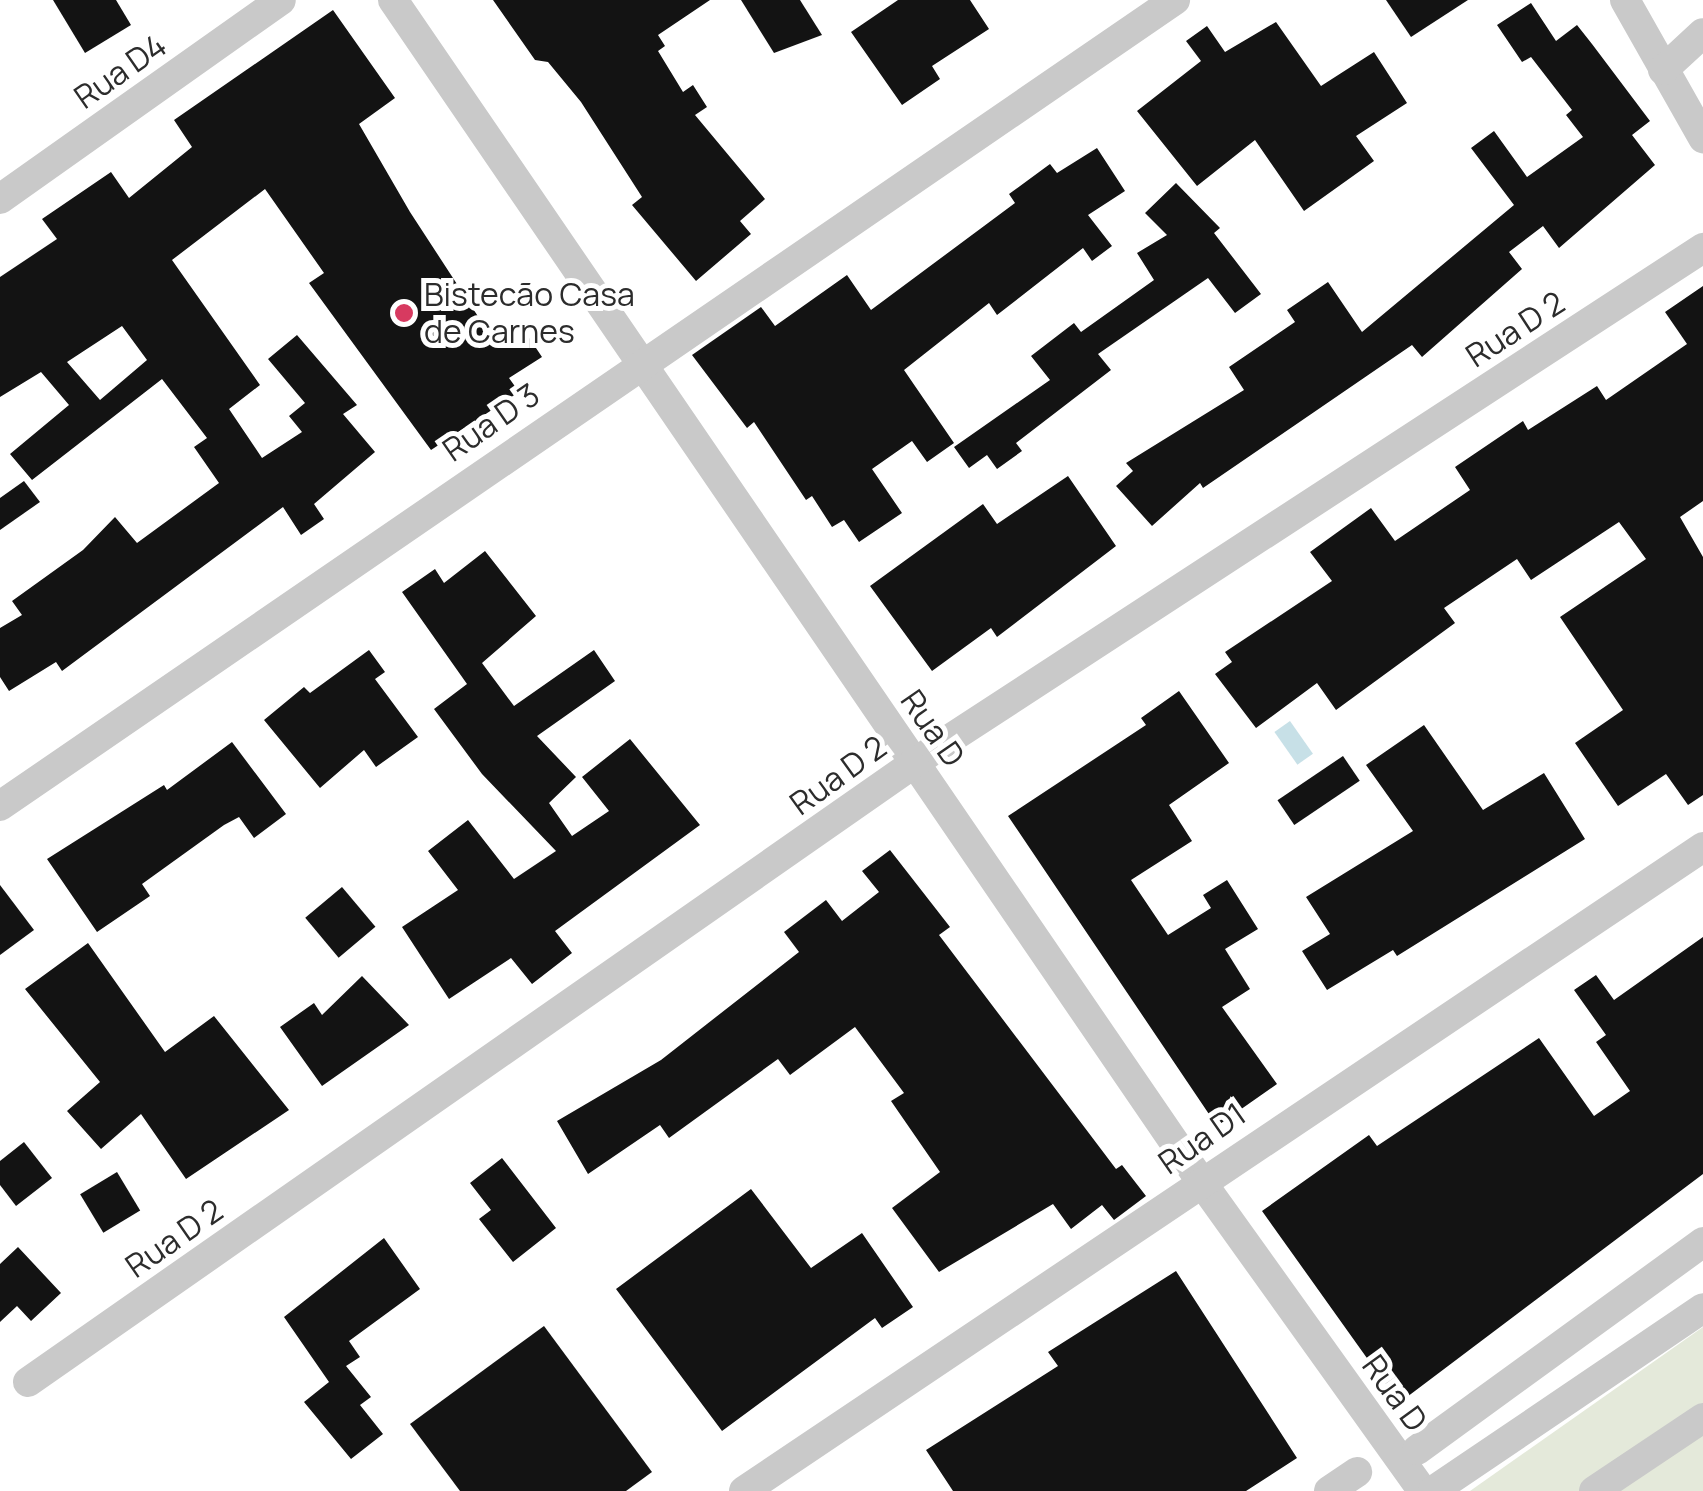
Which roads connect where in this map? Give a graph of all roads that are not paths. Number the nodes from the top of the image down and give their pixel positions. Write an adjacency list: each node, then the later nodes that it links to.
1 (281, 0): 8 (street, Rua D4)
2 (393, 0): 10 (street, Rua D)
3 (1175, 0): 10 (street, Rua D 3)
4 (1626, 0): 6 (street)
5 (1703, 34): 6 (street)
6 (1663, 70): 7 (street)
7 (1703, 138)
8 (0, 199)
9 (1703, 248): 11 (street, Rua D 2)
10 (638, 363): 11 (street, Rua D); 12 (street, Rua D 3)
11 (915, 763): 14 (street, Rua D); 17 (street, Rua D 2)
12 (0, 806)
13 (1703, 847): 14 (street, Rua D1)
14 (1200, 1180): 21 (street, Rua D1); 23 (street, Rua D)
15 (1703, 1242): 19 (street)
16 (1703, 1308): 24 (street)
17 (28, 1382)
18 (1703, 1418): 25 (street)
19 (1417, 1450)
20 (1357, 1472): 22 (street)
21 (744, 1491)
22 (1329, 1491)
23 (1422, 1491)
24 (1434, 1491)
25 (1594, 1491)

